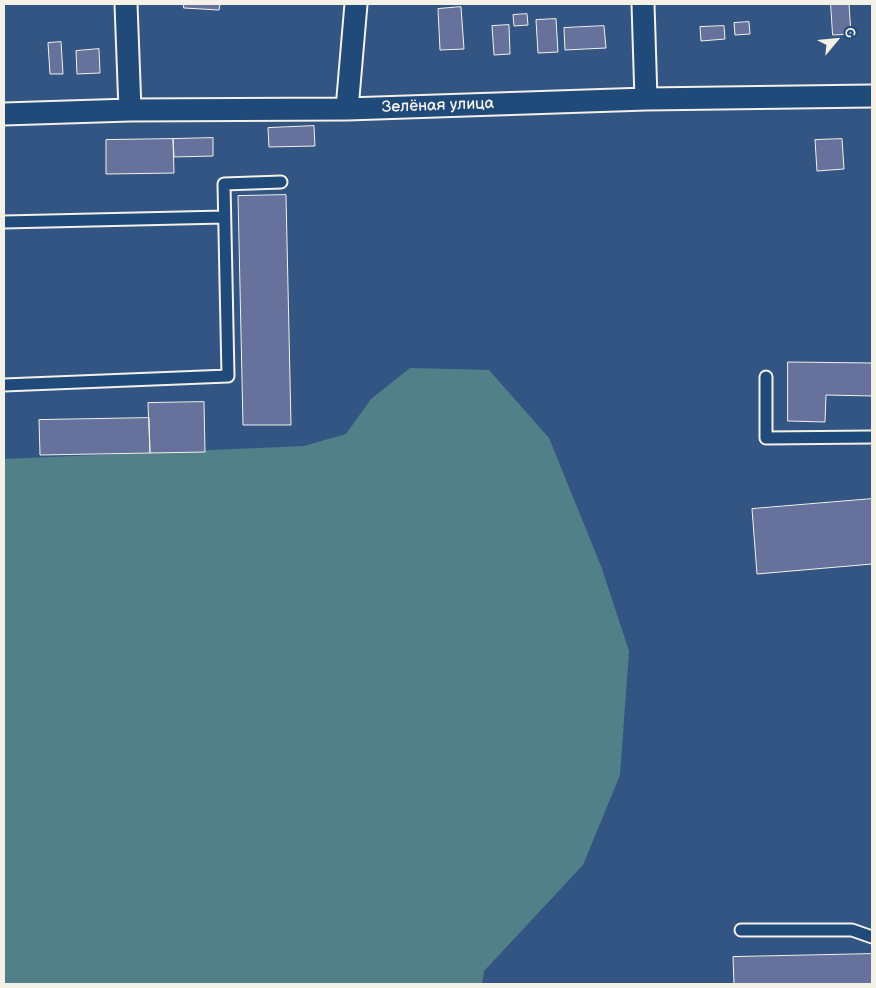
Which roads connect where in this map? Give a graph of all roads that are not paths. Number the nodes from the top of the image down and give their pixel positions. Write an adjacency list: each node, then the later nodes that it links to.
1 (126, 4): 7 (street)
2 (356, 4): 6 (street)
3 (643, 4): 5 (street)
4 (872, 96): 5 (street, Зелёная улица)
5 (646, 99): 6 (street, Зелёная улица)
6 (347, 109): 7 (street, Зелёная улица)
7 (130, 110): 8 (street, Зелёная улица)
8 (4, 114)
9 (281, 182): 10 (lane)
10 (224, 217): 11 (lane); 13 (lane)
11 (4, 222)
12 (766, 377): 14 (lane)
13 (4, 385)
14 (872, 437)
15 (741, 930): 16 (lane)
16 (872, 937)

